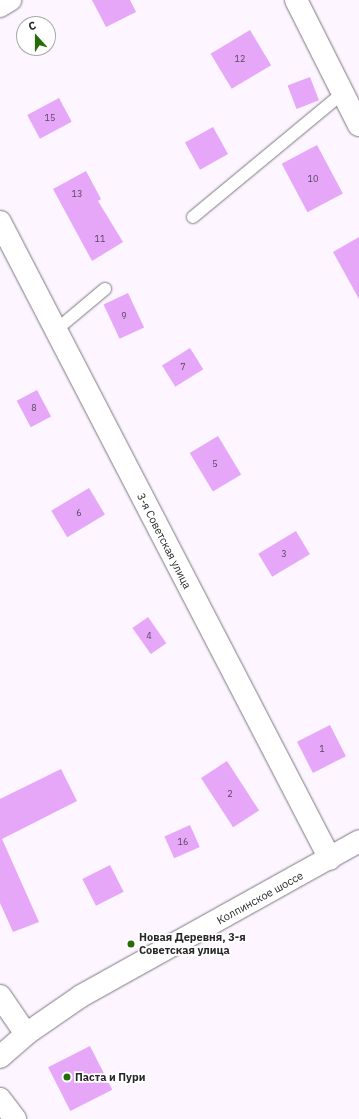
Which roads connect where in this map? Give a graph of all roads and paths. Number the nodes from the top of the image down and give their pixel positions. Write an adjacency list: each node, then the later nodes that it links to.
1 (10, 0): 3 (street)
2 (296, 0): 4 (street)
3 (0, 6)
4 (343, 93): 5 (street); 6 (lane)
5 (359, 125)
6 (192, 217)
7 (0, 222): 9 (street, 3-я Советская улица)
8 (105, 289): 9 (lane)
9 (56, 330): 11 (street, 3-я Советская улица)
10 (359, 841): 11 (street, Колпинское шоссе)
11 (330, 859): 13 (street, Колпинское шоссе)
12 (0, 996): 13 (street)
13 (26, 1034): 14 (street, Колпинское шоссе)
14 (0, 1057)
15 (0, 1099): 16 (street)
16 (15, 1119)

